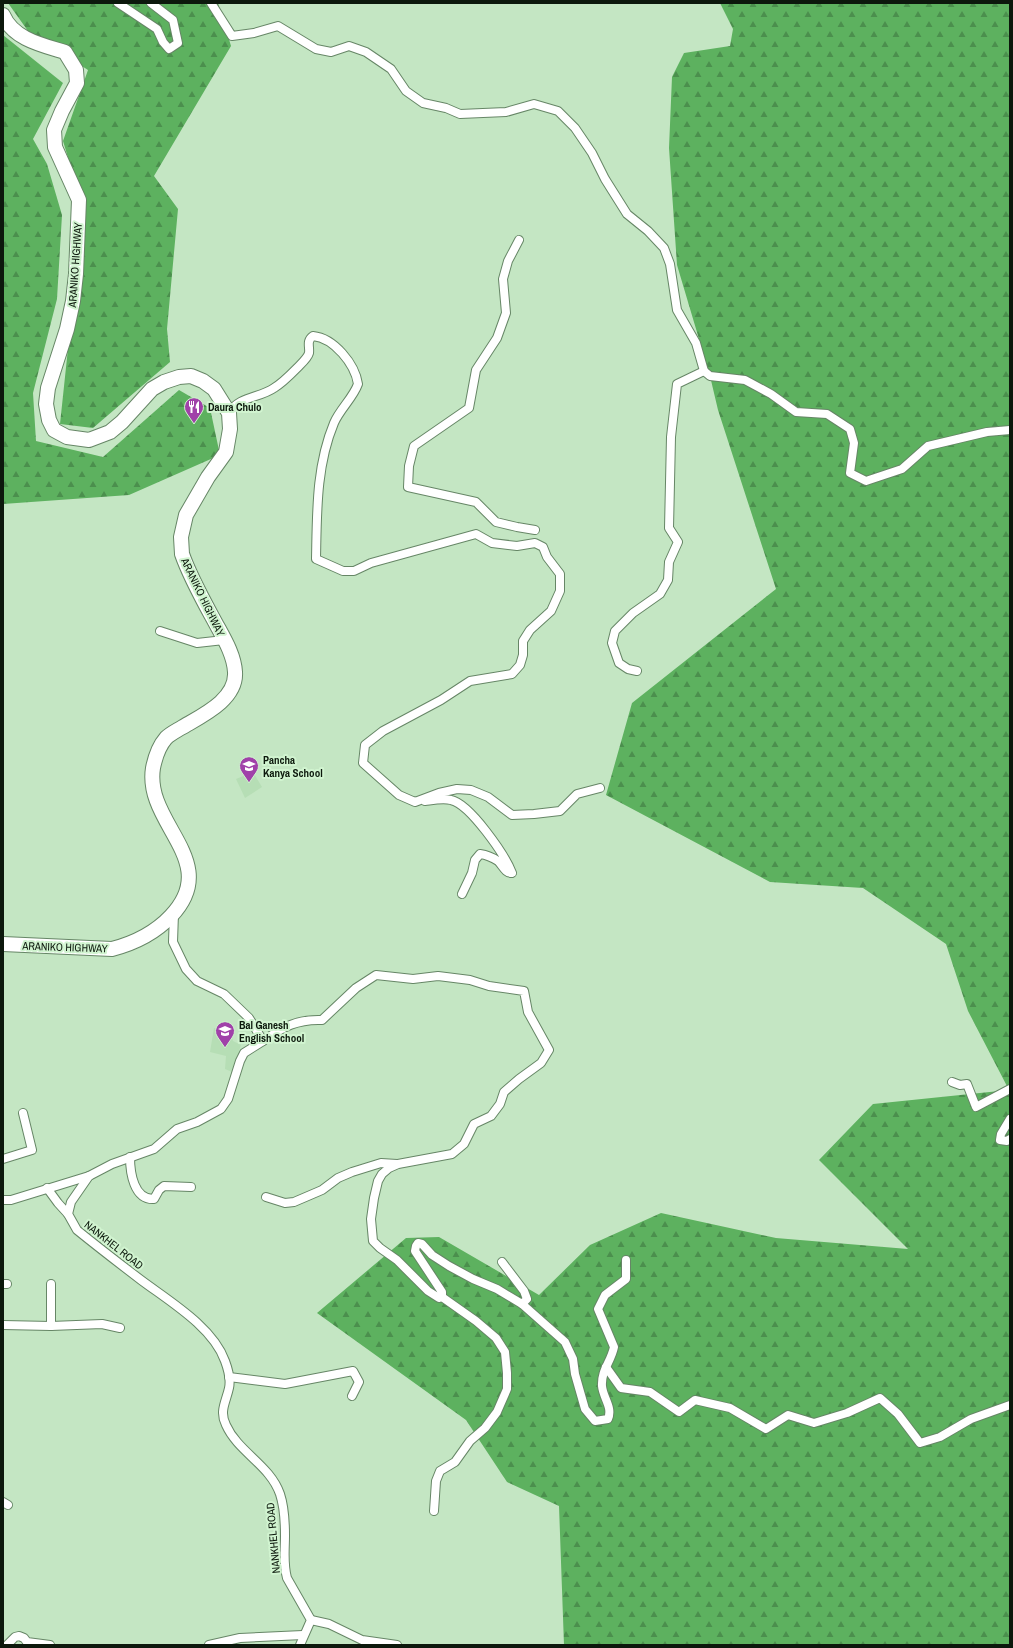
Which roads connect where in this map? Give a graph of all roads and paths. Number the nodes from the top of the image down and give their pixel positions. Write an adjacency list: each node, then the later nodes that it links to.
1 (118, 3): 2 (street)
2 (151, 3)
3 (211, 3): 6 (street)
4 (3, 15): 7 (highway, ARANIKO HIGHWAY)
5 (520, 240): 9 (street)
6 (704, 371): 8 (street); 12 (street)
7 (229, 413): 11 (highway, ARANIKO HIGHWAY); 14 (street)
8 (1010, 430)
9 (535, 530)
10 (160, 631): 11 (street)
11 (224, 640): 16 (highway, ARANIKO HIGHWAY)
12 (637, 672)
13 (600, 788): 14 (street)
14 (415, 802): 15 (street)
15 (462, 894)
16 (174, 913): 17 (highway, ARANIKO HIGHWAY); 18 (street)
17 (3, 944)
18 (263, 1041): 24 (street); 26 (street)
19 (952, 1082): 20 (street)
20 (1010, 1089)
21 (23, 1113): 25 (street)
22 (1010, 1119): 23 (street)
23 (1010, 1139)
24 (130, 1158): 27 (street); 28 (street)
25 (3, 1159)
26 (398, 1164): 30 (street); 36 (street)
27 (89, 1176): 29 (street); 32 (street)
28 (191, 1187)
29 (47, 1188): 31 (street); 32 (street, NANKHEL ROAD)
30 (266, 1197)
31 (3, 1200)
32 (68, 1214): 42 (street, NANKHEL ROAD)
33 (626, 1260): 41 (street)
34 (502, 1262): 37 (street)
35 (50, 1284): 39 (street)
36 (442, 1297): 37 (street); 45 (street)
37 (522, 1304): 41 (street)
38 (3, 1325): 39 (street)
39 (51, 1326): 40 (street)
40 (120, 1328)
41 (606, 1367): 44 (street)
42 (229, 1377): 43 (street); 46 (street, NANKHEL ROAD)
43 (352, 1396)
44 (1010, 1405)
45 (434, 1511)
46 (311, 1620): 47 (street); 52 (street)
47 (304, 1635): 50 (street); 51 (street)
48 (7, 1645): 49 (street)
49 (50, 1645)
50 (209, 1645)
51 (300, 1645)
52 (397, 1645)

